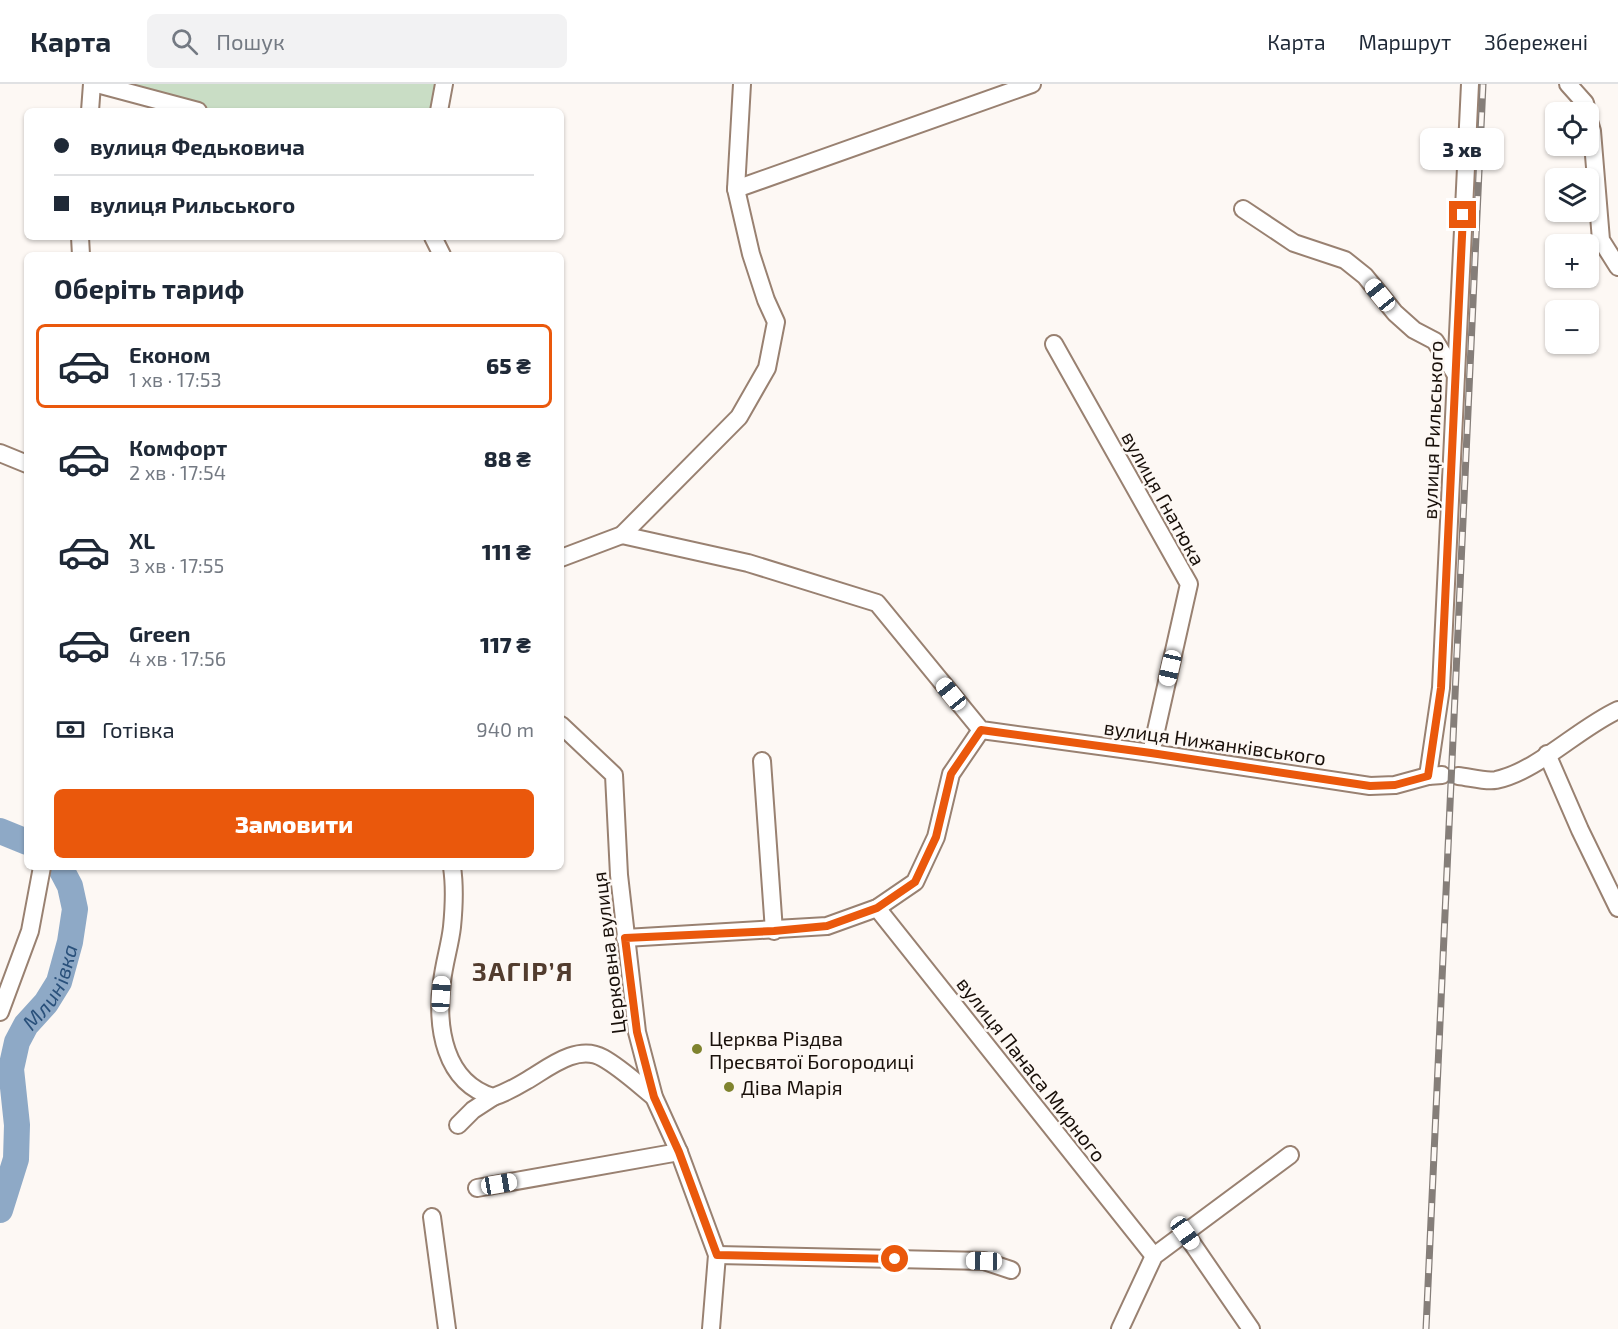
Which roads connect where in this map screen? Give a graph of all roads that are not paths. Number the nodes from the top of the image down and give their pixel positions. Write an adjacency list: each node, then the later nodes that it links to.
1 (92, 84): 9 (street)
2 (97, 84): 10 (street)
3 (444, 84): 11 (street)
4 (742, 84): 13 (street)
5 (1032, 84): 13 (street)
6 (1470, 84): 16 (street, вулиця Рильського)
7 (1568, 84): 8 (street)
8 (1584, 102)
9 (90, 108)
10 (187, 108)
11 (440, 108)
12 (1594, 156): 15 (street)
13 (736, 189): 22 (street)
14 (1243, 209): 17 (street)
15 (1618, 267)
16 (1457, 324): 17 (street); 19 (street, вулиця Рильського)
17 (1435, 341): 19 (street)
18 (1054, 344): 27 (street, вулиця Гнатюка)
19 (1457, 376): 30 (street, вулиця Рильського)
20 (0, 453): 21 (street)
21 (24, 463)
22 (622, 535): 23 (street); 26 (street)
23 (564, 557)
24 (1618, 710): 28 (street)
25 (564, 728): 36 (street, Церковна вулиця)
26 (981, 730): 27 (street, вулиця Нижанківського); 33 (street)
27 (1151, 753): 30 (street, вулиця Нижанківського)
28 (1547, 754): 30 (street); 34 (street)
29 (762, 761): 35 (street)
30 (1443, 776)
31 (41, 870): 37 (street)
32 (452, 870): 38 (street)
33 (877, 908): 35 (street); 47 (street, вулиця Панаса Мирного)
34 (1618, 908)
35 (774, 931): 36 (street)
36 (625, 938): 39 (street, Церковна вулиця)
37 (0, 1012)
38 (493, 1097): 39 (street); 40 (street)
39 (654, 1097): 41 (street, Церковна вулиця)
40 (458, 1125)
41 (679, 1152): 43 (street); 46 (street, Церковна вулиця)
42 (1290, 1155): 45 (street)
43 (477, 1188)
44 (432, 1217): 49 (street)
45 (1185, 1233): 47 (street); 52 (street)
46 (717, 1255): 48 (street); 50 (street, Церковна вулиця)
47 (1154, 1256): 51 (street)
48 (1011, 1270)
49 (447, 1329)
50 (711, 1329)
51 (1120, 1329)
52 (1251, 1329)

